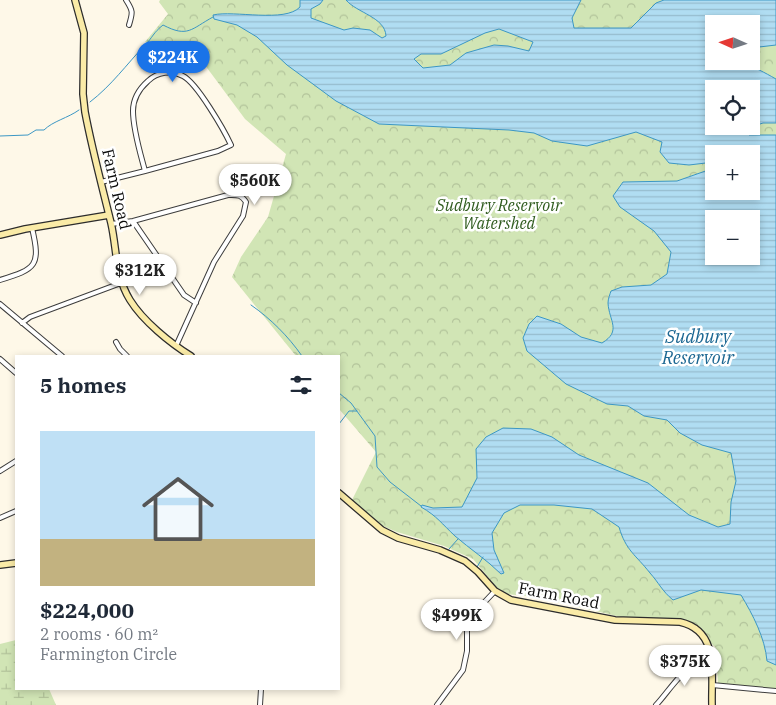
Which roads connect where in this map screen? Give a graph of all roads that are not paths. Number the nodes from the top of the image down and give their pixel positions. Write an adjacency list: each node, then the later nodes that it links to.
1 (75, 0): 5 (street, Farm Road)
2 (126, 0): 3 (street)
3 (129, 25)
4 (146, 171): 4 (street); 5 (street)
5 (102, 182): 6 (street, Farm Road)
6 (109, 215): 8 (street, Farm Road); 9 (street)
7 (133, 221): 8 (street); 14 (street); 14 (street)
8 (111, 224): 12 (street, Farm Road)
9 (32, 228): 10 (street); 11 (street)
10 (0, 235)
11 (0, 280)
12 (121, 283): 15 (street); 17 (street, Farm Road)
13 (0, 304): 15 (street)
14 (196, 304): 17 (street)
15 (22, 323): 18 (street)
16 (116, 342): 19 (street)
17 (176, 346): 20 (street, Farm Road)
18 (61, 355)
19 (126, 355)
20 (190, 355)
21 (0, 359): 22 (street)
22 (15, 371)
23 (15, 461): 24 (street)
24 (0, 471)
25 (340, 494): 30 (street, Farm Road)
26 (15, 511): 27 (street)
27 (0, 518)
28 (15, 563): 29 (street)
29 (0, 565)
30 (495, 591): 31 (street, Farm Road); 36 (street)
31 (712, 663): 32 (street, Farm Road); 37 (street)
32 (712, 686): 34 (street); 38 (street, Farm Road)
33 (262, 690): 35 (street)
34 (776, 691)
35 (260, 705)
36 (437, 705)
37 (656, 705)
38 (712, 705)

